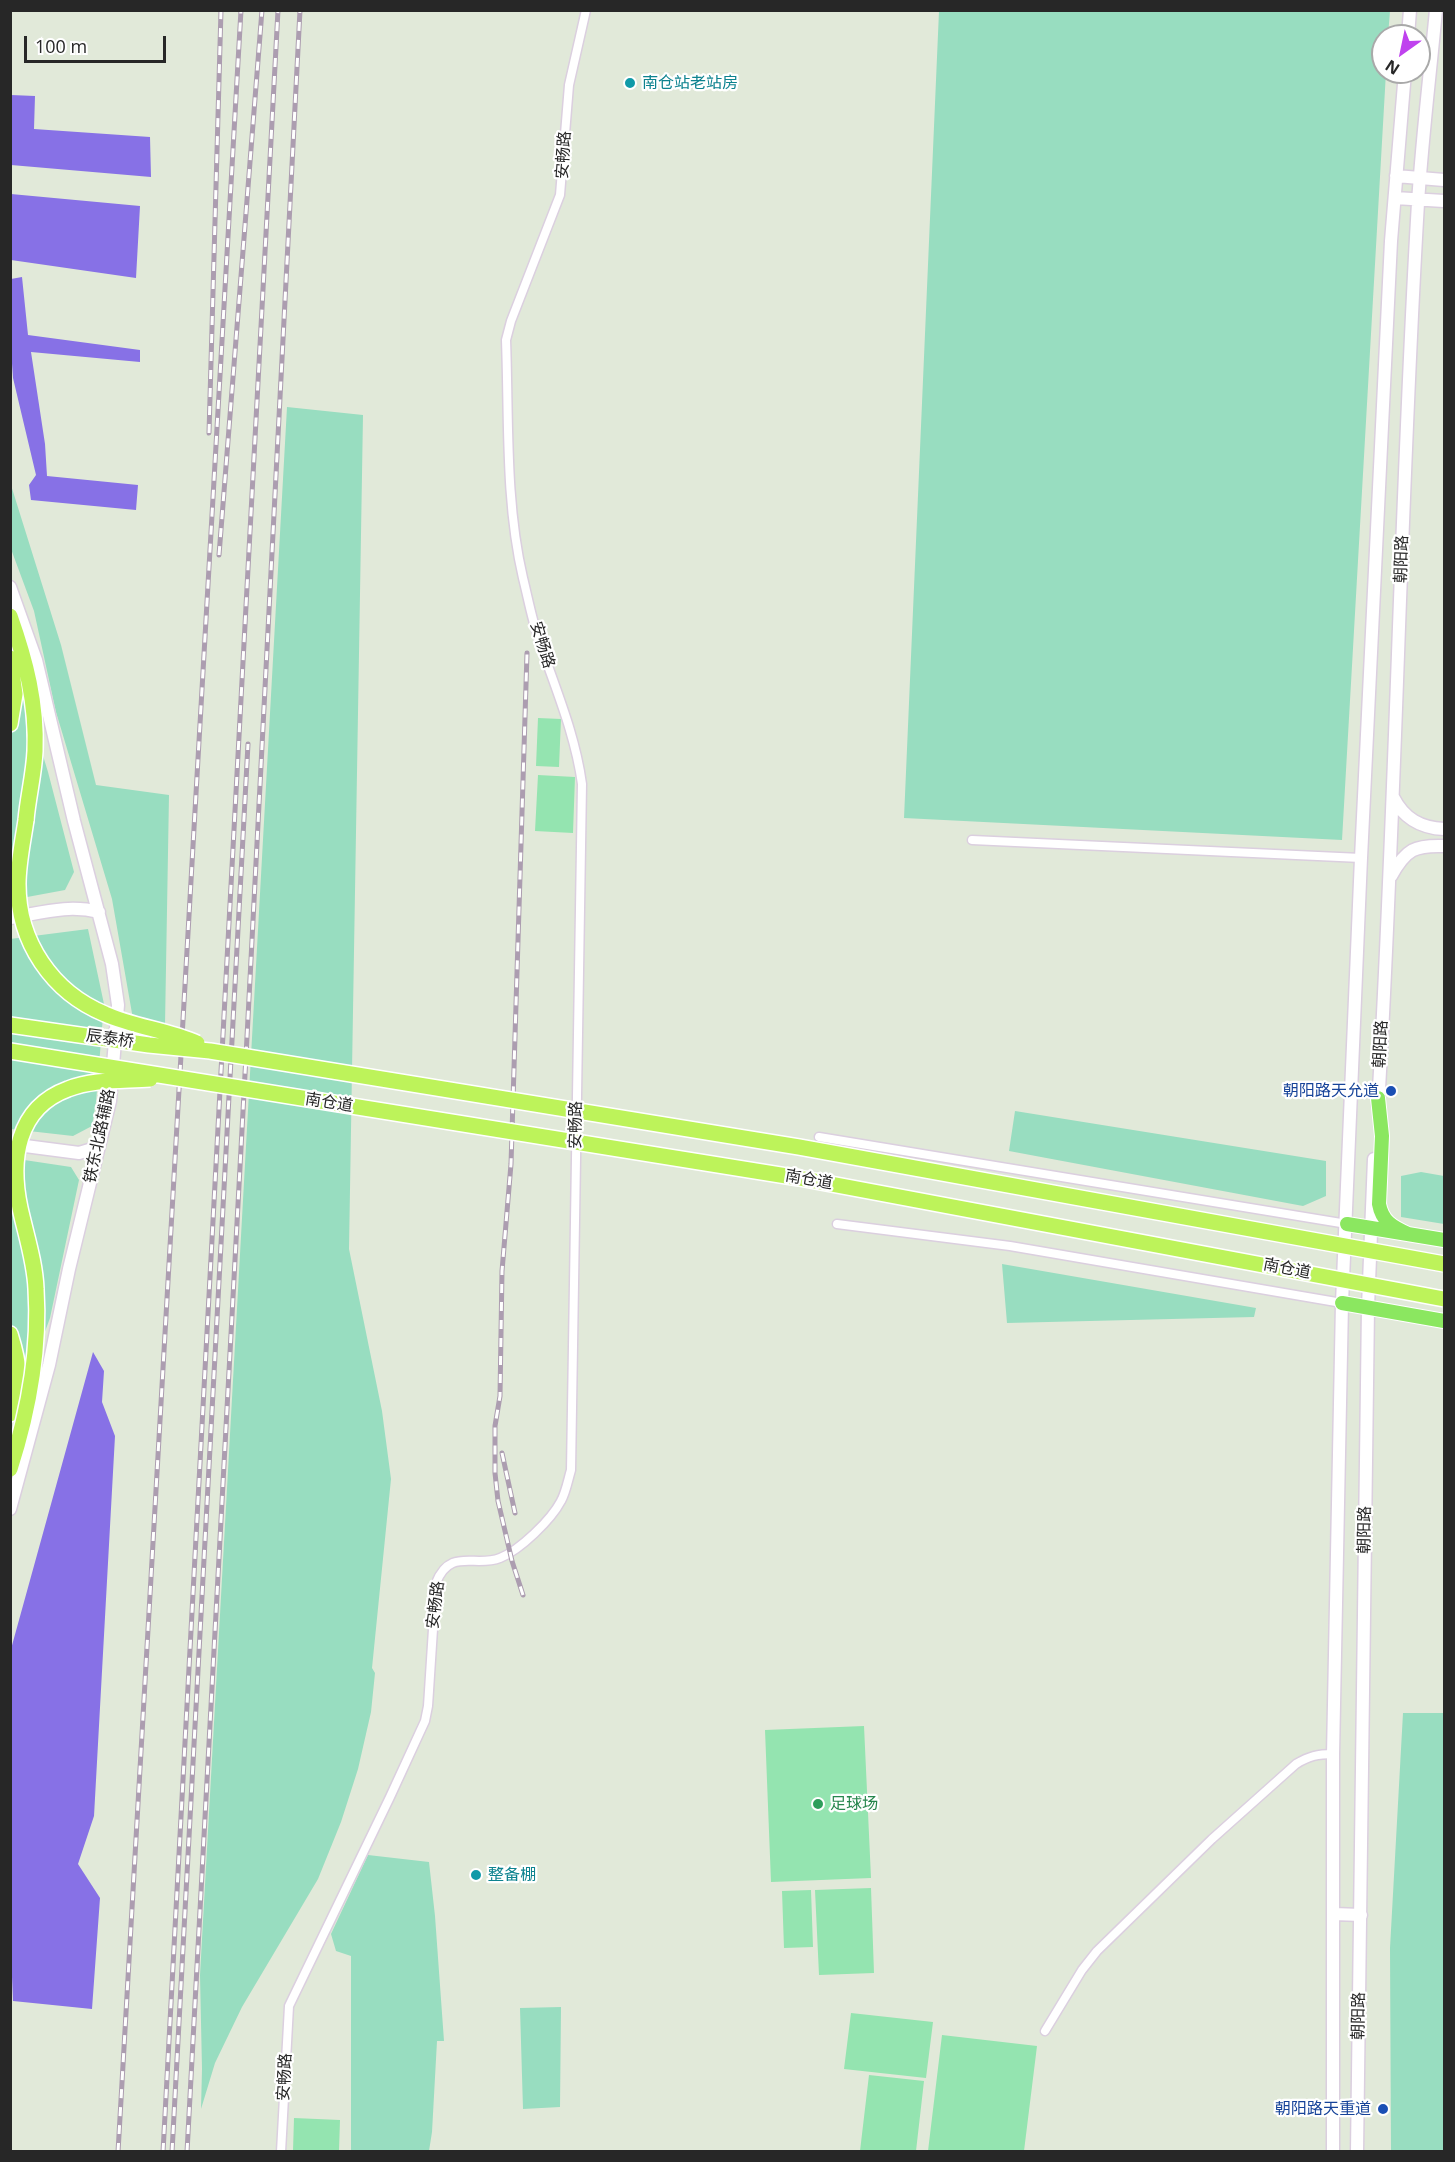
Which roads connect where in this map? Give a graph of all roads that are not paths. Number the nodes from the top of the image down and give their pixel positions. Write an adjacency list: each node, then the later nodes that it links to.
1 (586, 10): 48 (street, 安畅路)
2 (1436, 10): 5 (main road, 朝阳路)
3 (1404, 84): 4 (main road, 朝阳路)
4 (1396, 176): 5 (main road); 7 (main road, 朝阳路)
5 (1420, 179): 6 (main road); 8 (main road, 朝阳路)
6 (1444, 180)
7 (1395, 198): 8 (main road); 18 (main road, 朝阳路)
8 (1418, 199): 9 (main road); 14 (main road, 朝阳路)
9 (1444, 201)
10 (10, 587): 20 (main road, 铁东北路辅路)
11 (10, 616): 24 (highway, bridge)
12 (10, 658): 13 (highway)
13 (10, 724)
14 (1393, 796): 15 (main road); 19 (main road, 朝阳路)
15 (1444, 829)
16 (972, 840): 18 (street)
17 (1444, 846): 19 (main road)
18 (1361, 858): 31 (main road, 朝阳路)
19 (1389, 880): 26 (main road, 朝阳路)
20 (99, 912): 21 (main road); 29 (main road, 铁东北路辅路)
21 (10, 918)
22 (10, 1025): 24 (highway, 辰泰桥, bridge)
23 (10, 1051): 25 (highway, 辰泰桥, bridge)
24 (210, 1051): 35 (highway, 南仓道, bridge)
25 (171, 1078): 36 (highway, 南仓道, bridge); 42 (highway, bridge)
26 (1378, 1098): 32 (main road, 朝阳路); 33 (main road)
27 (819, 1137): 31 (street)
28 (10, 1144): 29 (main road)
29 (99, 1147): 43 (main road, 铁东北路辅路)
30 (837, 1224): 37 (street)
31 (1347, 1224): 32 (main road); 37 (main road, 朝阳路)
32 (1370, 1228): 33 (main road); 38 (main road, 朝阳路)
33 (1408, 1234): 34 (main road)
34 (1444, 1240)
35 (1444, 1264)
36 (1444, 1299)
37 (1342, 1303): 38 (main road); 44 (main road, 朝阳路)
38 (1368, 1307): 39 (main road); 46 (main road, 朝阳路)
39 (1444, 1321)
40 (10, 1334): 41 (highway)
41 (10, 1414)
42 (10, 1469)
43 (10, 1509)
44 (1333, 1754): 45 (main road, 朝阳路); 47 (street)
45 (1334, 1914): 46 (main road); 49 (main road, 朝阳路)
46 (1361, 1915): 50 (main road, 朝阳路)
47 (1045, 2031)
48 (281, 2151)
49 (1333, 2151)
50 (1357, 2151)

